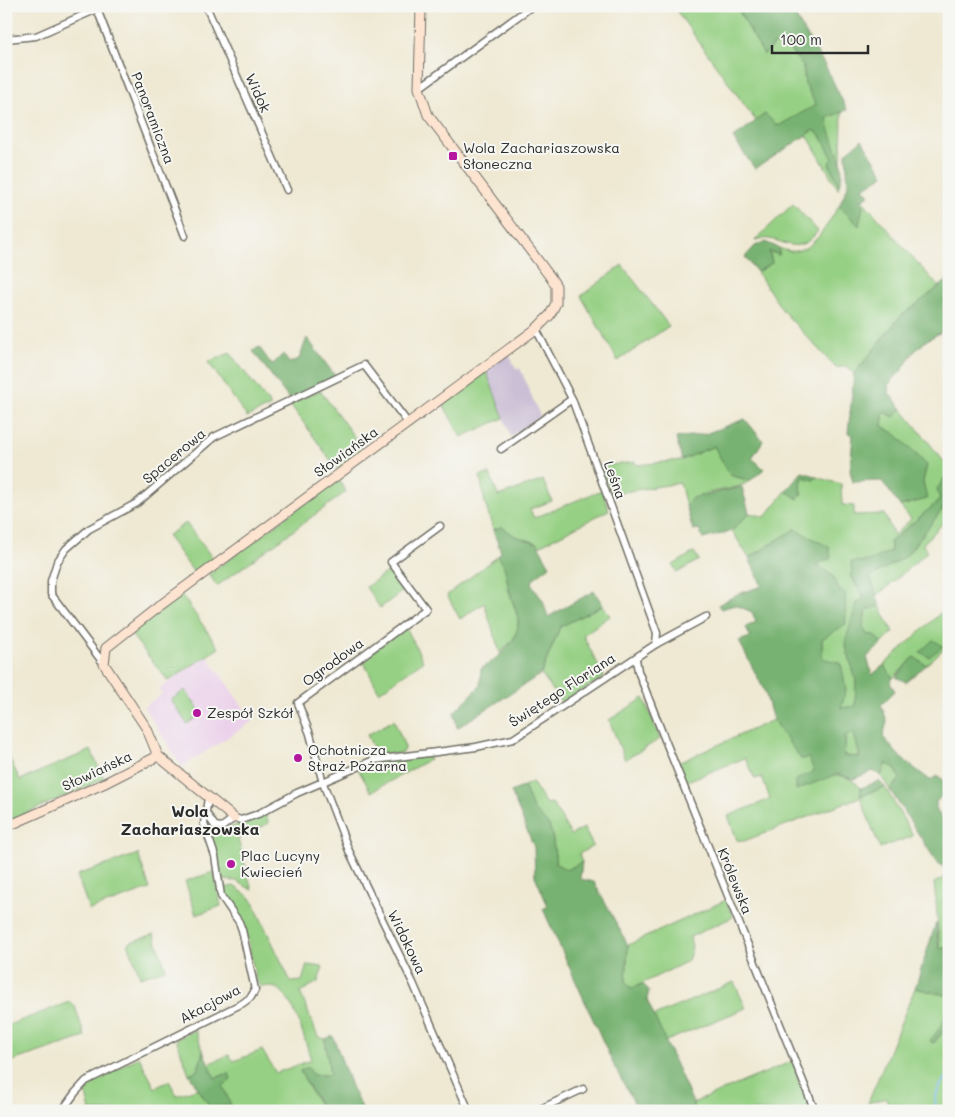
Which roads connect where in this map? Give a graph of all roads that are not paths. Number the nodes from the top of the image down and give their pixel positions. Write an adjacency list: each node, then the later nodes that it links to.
1 (104, 6): 5 (street)
2 (206, 6): 8 (street, Widok)
3 (421, 6): 7 (street, Słowiańska)
4 (532, 6): 7 (street)
5 (97, 10): 6 (street); 9 (street, Panoramiczna)
6 (6, 39)
7 (419, 88): 10 (street, Słowiańska)
8 (288, 190)
9 (185, 236)
10 (536, 329): 11 (street, Leśna); 12 (street, Słowiańska)
11 (572, 399): 13 (street); 16 (street, Leśna)
12 (408, 423): 18 (street, Słowiańska); 18 (street, Spacerowa)
13 (501, 449)
14 (440, 526): 20 (street, Ogrodowa)
15 (706, 617): 16 (street, Świętego Floriana)
16 (656, 644): 17 (street, Świętego Floriana)
17 (636, 659): 20 (street, Świętego Floriana); 31 (street, Królewska)
18 (104, 664): 19 (street)
19 (158, 756): 21 (street); 24 (street, Słowiańska)
20 (323, 784): 23 (street, Świętego Floriana); 29 (street, Widokowa)
21 (208, 798): 22 (street, Akacjowa); 23 (street)
22 (206, 813): 25 (street); 26 (street, Akacjowa)
23 (234, 818): 25 (street)
24 (6, 827)
25 (222, 827): 26 (street)
26 (207, 834): 28 (street, Akacjowa)
27 (582, 1089): 30 (street)
28 (62, 1111)
29 (470, 1111)
30 (536, 1111)
31 (815, 1111)

